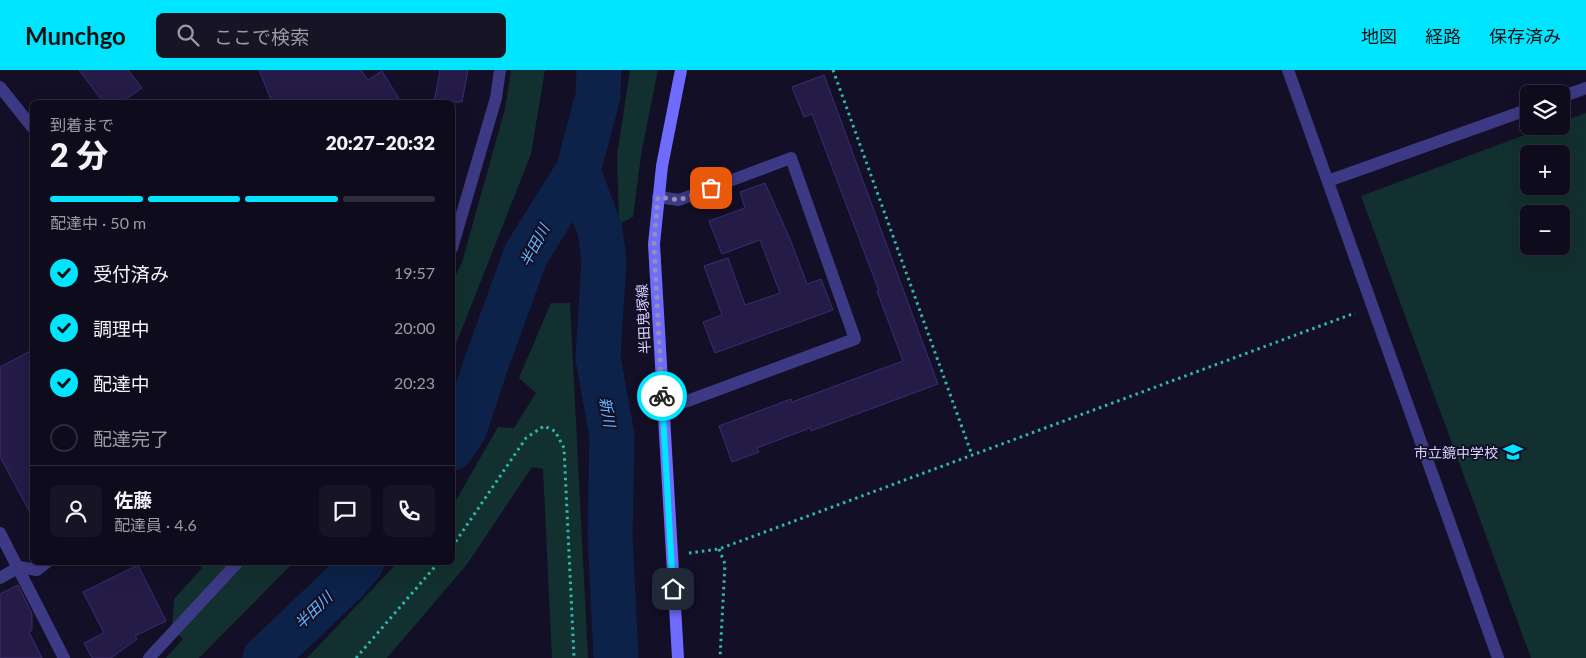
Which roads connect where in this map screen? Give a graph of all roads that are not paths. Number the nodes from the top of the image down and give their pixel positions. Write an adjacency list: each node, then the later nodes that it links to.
1 (500, 70): 11 (street)
2 (681, 70): 10 (main road, 半田鬼塚線)
3 (1288, 70): 9 (street)
4 (0, 86): 8 (street)
5 (1586, 88): 6 (street)
6 (1570, 94)
7 (1520, 112): 9 (street)
8 (30, 124)
9 (1328, 181): 21 (street)
10 (658, 197): 12 (main road, 半田鬼塚線); 12 (street)
11 (455, 238)
12 (662, 410): 20 (main road, 半田鬼塚線)
13 (0, 533): 16 (street)
14 (43, 565): 16 (street)
15 (235, 565): 19 (street)
16 (19, 567): 17 (street); 18 (street)
17 (0, 578)
18 (64, 658)
19 (148, 658)
20 (678, 658)
21 (1498, 658)

